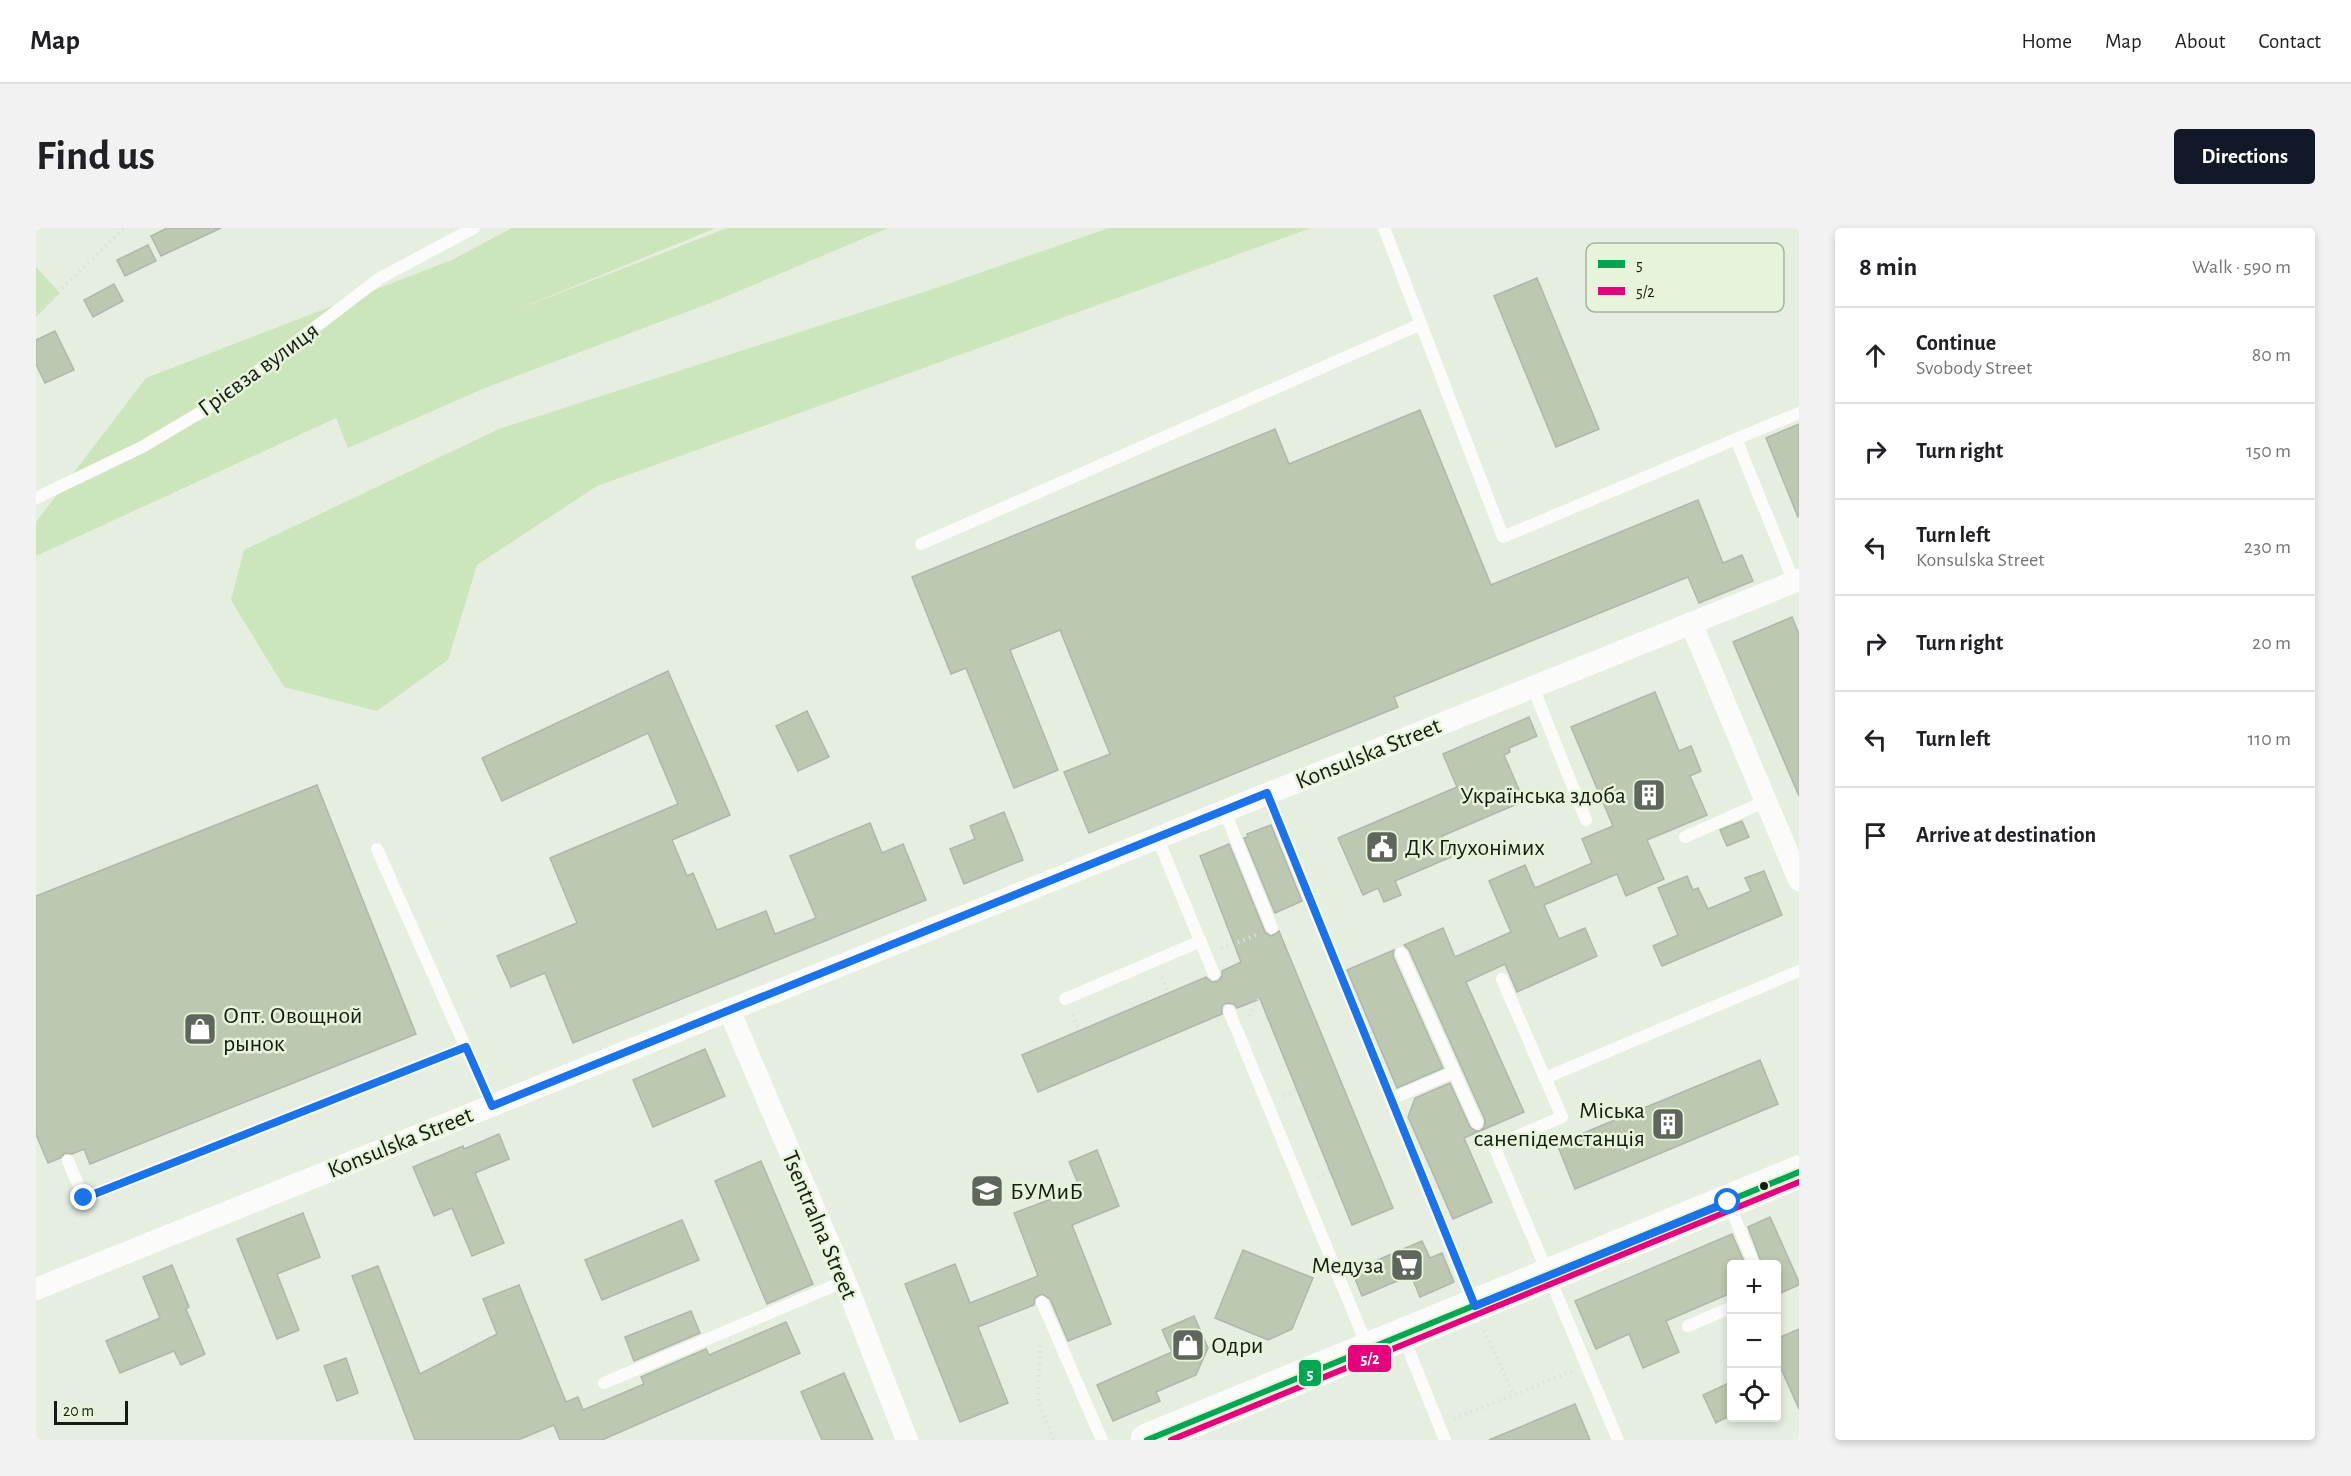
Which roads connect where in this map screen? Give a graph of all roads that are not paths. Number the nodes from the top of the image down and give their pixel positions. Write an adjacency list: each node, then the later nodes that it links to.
1 (474, 228): 6 (lane, Грієвза вулиця)
2 (1384, 228): 3 (lane)
3 (1421, 324): 5 (lane); 7 (lane)
4 (1799, 413): 5 (lane)
5 (1736, 439): 8 (lane)
6 (36, 498)
7 (921, 544)
8 (1796, 581): 9 (street, Konsulska Street)
9 (1691, 623): 10 (street, Konsulska Street); 12 (street)
10 (1533, 687): 11 (street, Konsulska Street); 14 (lane)
11 (1267, 793): 13 (street, Konsulska Street); 31 (lane)
12 (1766, 801): 16 (lane); 18 (street)
13 (1224, 810): 15 (street, Konsulska Street); 19 (lane)
14 (1586, 820)
15 (1157, 837): 20 (lane); 26 (street, Konsulska Street)
16 (1685, 837)
17 (377, 849): 28 (lane)
18 (1799, 880)
19 (1272, 928)
20 (1200, 941): 23 (lane); 25 (lane)
21 (1401, 952): 29 (lane)
22 (1799, 971): 30 (lane)
23 (1214, 974)
24 (1502, 979): 30 (lane)
25 (1065, 999)
26 (729, 1010): 32 (street, Konsulska Street); 39 (street, Tsentralna Street)
27 (1229, 1011): 46 (lane)
28 (466, 1047): 32 (lane); 34 (lane)
29 (1454, 1072): 31 (lane); 33 (lane)
30 (1545, 1078): 38 (lane)
31 (1391, 1099): 42 (lane)
32 (492, 1106): 40 (street, Konsulska Street)
33 (1477, 1123)
34 (68, 1161)
35 (1799, 1173): 36 (main road)
36 (1728, 1202): 37 (lane); 38 (main road)
37 (1752, 1260)
38 (1548, 1276): 42 (main road); 52 (lane)
39 (844, 1281): 47 (lane); 48 (street, Tsentralna Street)
40 (36, 1288)
41 (1042, 1302): 49 (lane)
42 (1475, 1306): 45 (main road)
43 (1727, 1309): 44 (lane)
44 (1689, 1326)
45 (1402, 1335): 46 (main road); 51 (lane)
46 (1369, 1349): 50 (main road)
47 (604, 1383)
48 (907, 1440)
49 (1102, 1440)
50 (1147, 1440)
51 (1445, 1440)
52 (1618, 1440)

